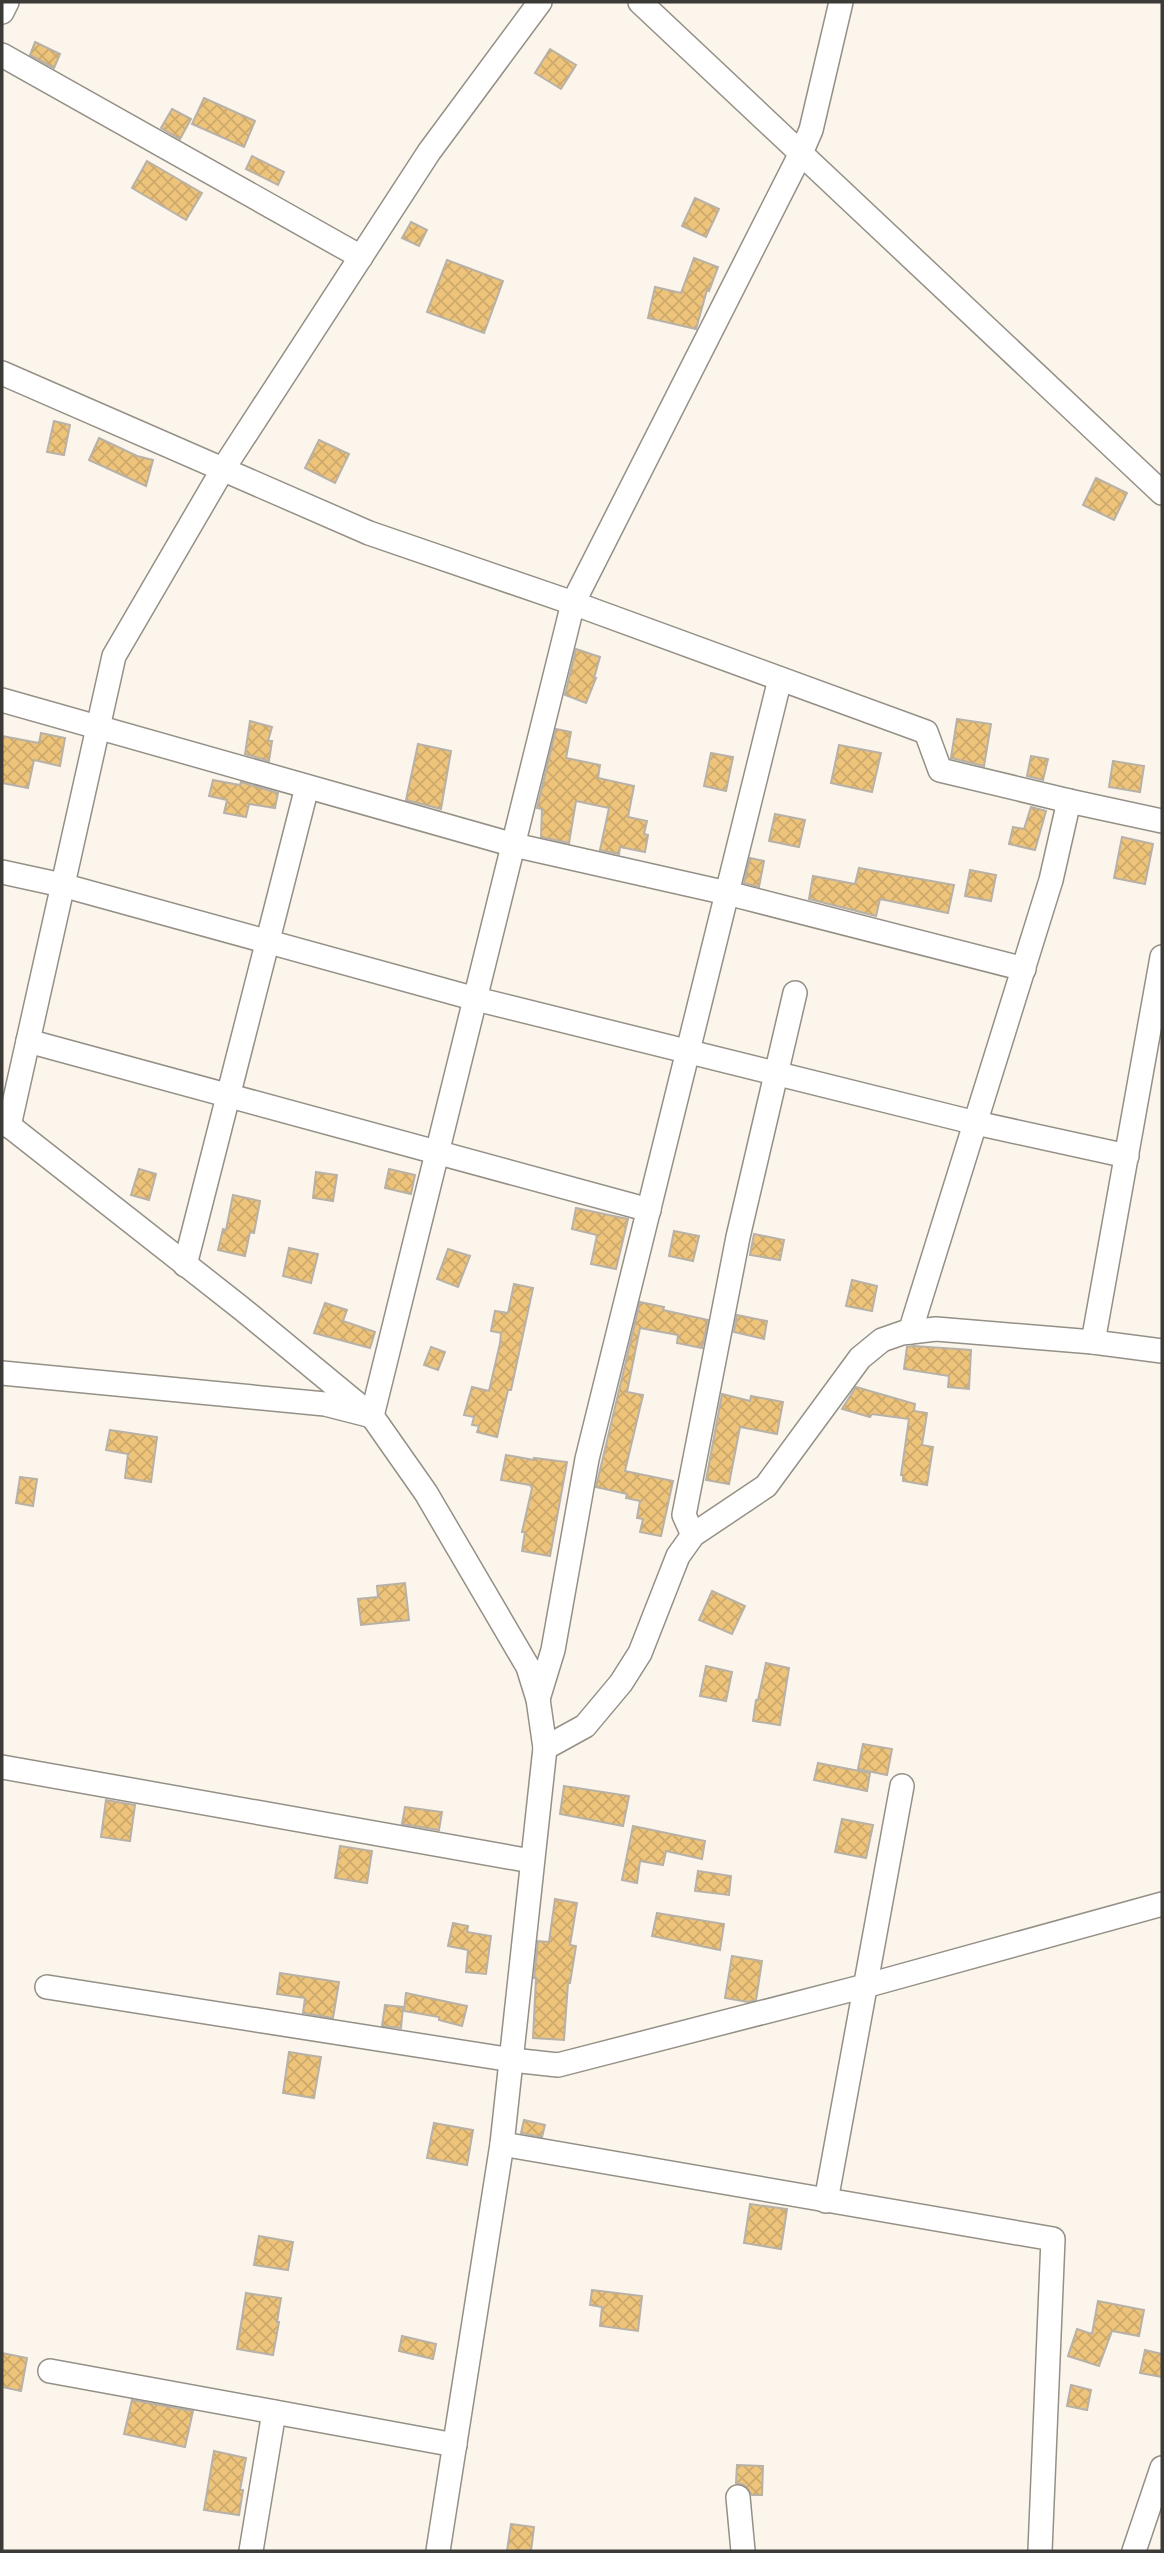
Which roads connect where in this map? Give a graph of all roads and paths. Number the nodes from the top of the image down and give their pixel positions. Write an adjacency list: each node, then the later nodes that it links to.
1 (7, 2): 5 (street)
2 (540, 2): 8 (street)
3 (640, 2): 7 (street)
4 (841, 2): 7 (street)
5 (2, 12)
6 (2, 55): 8 (street)
7 (801, 153): 11 (street); 12 (street)
8 (361, 257): 10 (street)
9 (2, 373): 10 (street)
10 (223, 469): 12 (street); 15 (street)
11 (1162, 493)
12 (573, 603): 13 (street); 19 (street)
13 (780, 679): 17 (street); 22 (street)
14 (2, 701): 15 (street)
15 (98, 727): 16 (street); 21 (street)
16 (307, 787): 19 (street); 23 (street)
17 (1069, 801): 18 (street); 25 (street)
18 (1162, 821)
19 (514, 845): 22 (street); 27 (street)
20 (2, 873): 21 (street)
21 (62, 885): 23 (street); 28 (street)
22 (727, 893): 25 (street); 29 (street)
23 (268, 940): 27 (street); 31 (street)
24 (1162, 957): 35 (street)
25 (1024, 969): 33 (street)
26 (795, 993): 30 (street)
27 (476, 999): 29 (street); 34 (street)
28 (28, 1041): 31 (street); 32 (street)
29 (688, 1051): 30 (street); 36 (street)
30 (776, 1074): 33 (street); 43 (street)
31 (228, 1095): 34 (street); 37 (street)
32 (5, 1123): 37 (street)
33 (976, 1123): 35 (street); 38 (street)
34 (437, 1153): 36 (street); 42 (street)
35 (1127, 1156): 39 (street)
36 (649, 1210): 44 (street)
37 (185, 1265): 42 (street)
38 (910, 1332): 39 (street); 43 (street)
39 (1093, 1342): 40 (street)
40 (1162, 1351)
41 (2, 1373): 42 (street)
42 (372, 1416): 44 (street)
43 (693, 1535): 45 (street)
44 (538, 1699): 45 (street)
45 (545, 1748): 48 (street)
46 (2, 1767): 48 (street)
47 (902, 1786): 50 (street)
48 (531, 1861): 52 (street)
49 (1162, 1904): 50 (street)
50 (865, 1986): 52 (street); 54 (street)
51 (47, 1987): 52 (street)
52 (512, 2060): 53 (street)
53 (502, 2144): 54 (street); 57 (street)
54 (826, 2201): 64 (street)
55 (50, 2371): 56 (street)
56 (274, 2412): 57 (street); 61 (street)
57 (455, 2445): 62 (street)
58 (1162, 2468): 60 (street)
59 (737, 2497): 63 (street)
60 (1153, 2524): 65 (street)
61 (251, 2551)
62 (438, 2551)
63 (743, 2551)
64 (1040, 2551)
65 (1134, 2551)

